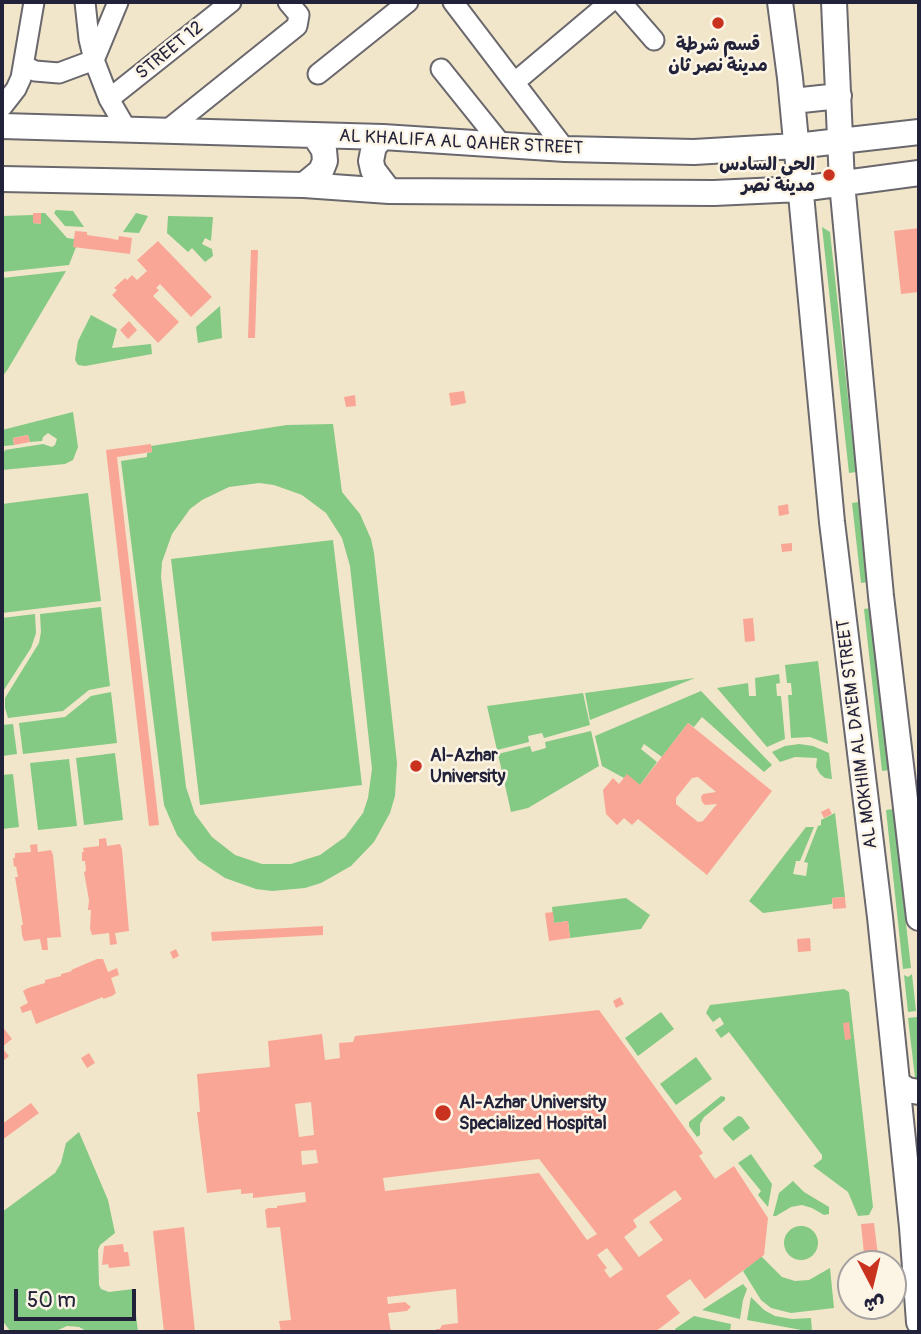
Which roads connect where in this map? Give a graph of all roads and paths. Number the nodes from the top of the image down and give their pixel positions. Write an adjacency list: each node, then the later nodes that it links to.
1 (34, 2): 14 (street)
2 (85, 2): 13 (street)
3 (118, 2): 13 (street)
4 (231, 2): 19 (street, STREET 12)
5 (288, 2): 24 (street)
6 (408, 2): 16 (street)
7 (453, 2): 17 (street)
8 (610, 2): 17 (street)
9 (621, 2): 12 (street)
10 (780, 2): 20 (main road, AL MOKHIM AL DA'EM STREET)
11 (834, 2): 18 (main road)
12 (654, 40)
13 (94, 60): 14 (street); 19 (street)
14 (25, 66): 21 (street)
15 (441, 69): 29 (street)
16 (318, 74)
17 (514, 82): 31 (street)
18 (839, 96): 20 (main road); 28 (main road)
19 (109, 99): 23 (street)
20 (793, 101): 30 (main road, AL MOKHIM AL DA'EM STREET)
21 (2, 107)
22 (2, 126): 23 (main road, AL KHALIFA AL QAHER STREET)
23 (127, 130): 24 (main road, AL KHALIFA AL QAHER STREET)
24 (166, 131): 26 (main road, AL KHALIFA AL QAHER STREET)
25 (919, 132): 28 (main road, AL KHALIFA AL QAHER STREET)
26 (314, 135): 27 (main road, AL KHALIFA AL QAHER STREET); 35 (main road)
27 (383, 137): 29 (main road, AL KHALIFA AL QAHER STREET); 37 (main road)
28 (840, 142): 30 (main road, AL KHALIFA AL QAHER STREET); 34 (main road)
29 (502, 145): 31 (main road, AL KHALIFA AL QAHER STREET)
30 (796, 146): 31 (main road, AL KHALIFA AL QAHER STREET); 36 (main road, AL MOKHIM AL DA'EM STREET)
31 (565, 149)
32 (919, 173): 34 (main road)
33 (2, 178): 35 (main road)
34 (842, 183): 36 (main road); 38 (main road)
35 (304, 185): 37 (main road)
36 (800, 189): 37 (main road); 39 (main road, AL MOKHIM AL DA'EM STREET)
37 (389, 191)
38 (881, 596): 39 (main road); 40 (main road)
39 (842, 600): 41 (main road, AL MOKHIM AL DA'EM STREET)
40 (919, 918)
41 (908, 1088): 42 (main road, AL MOKHIM AL DA'EM STREET)
42 (919, 1322)

